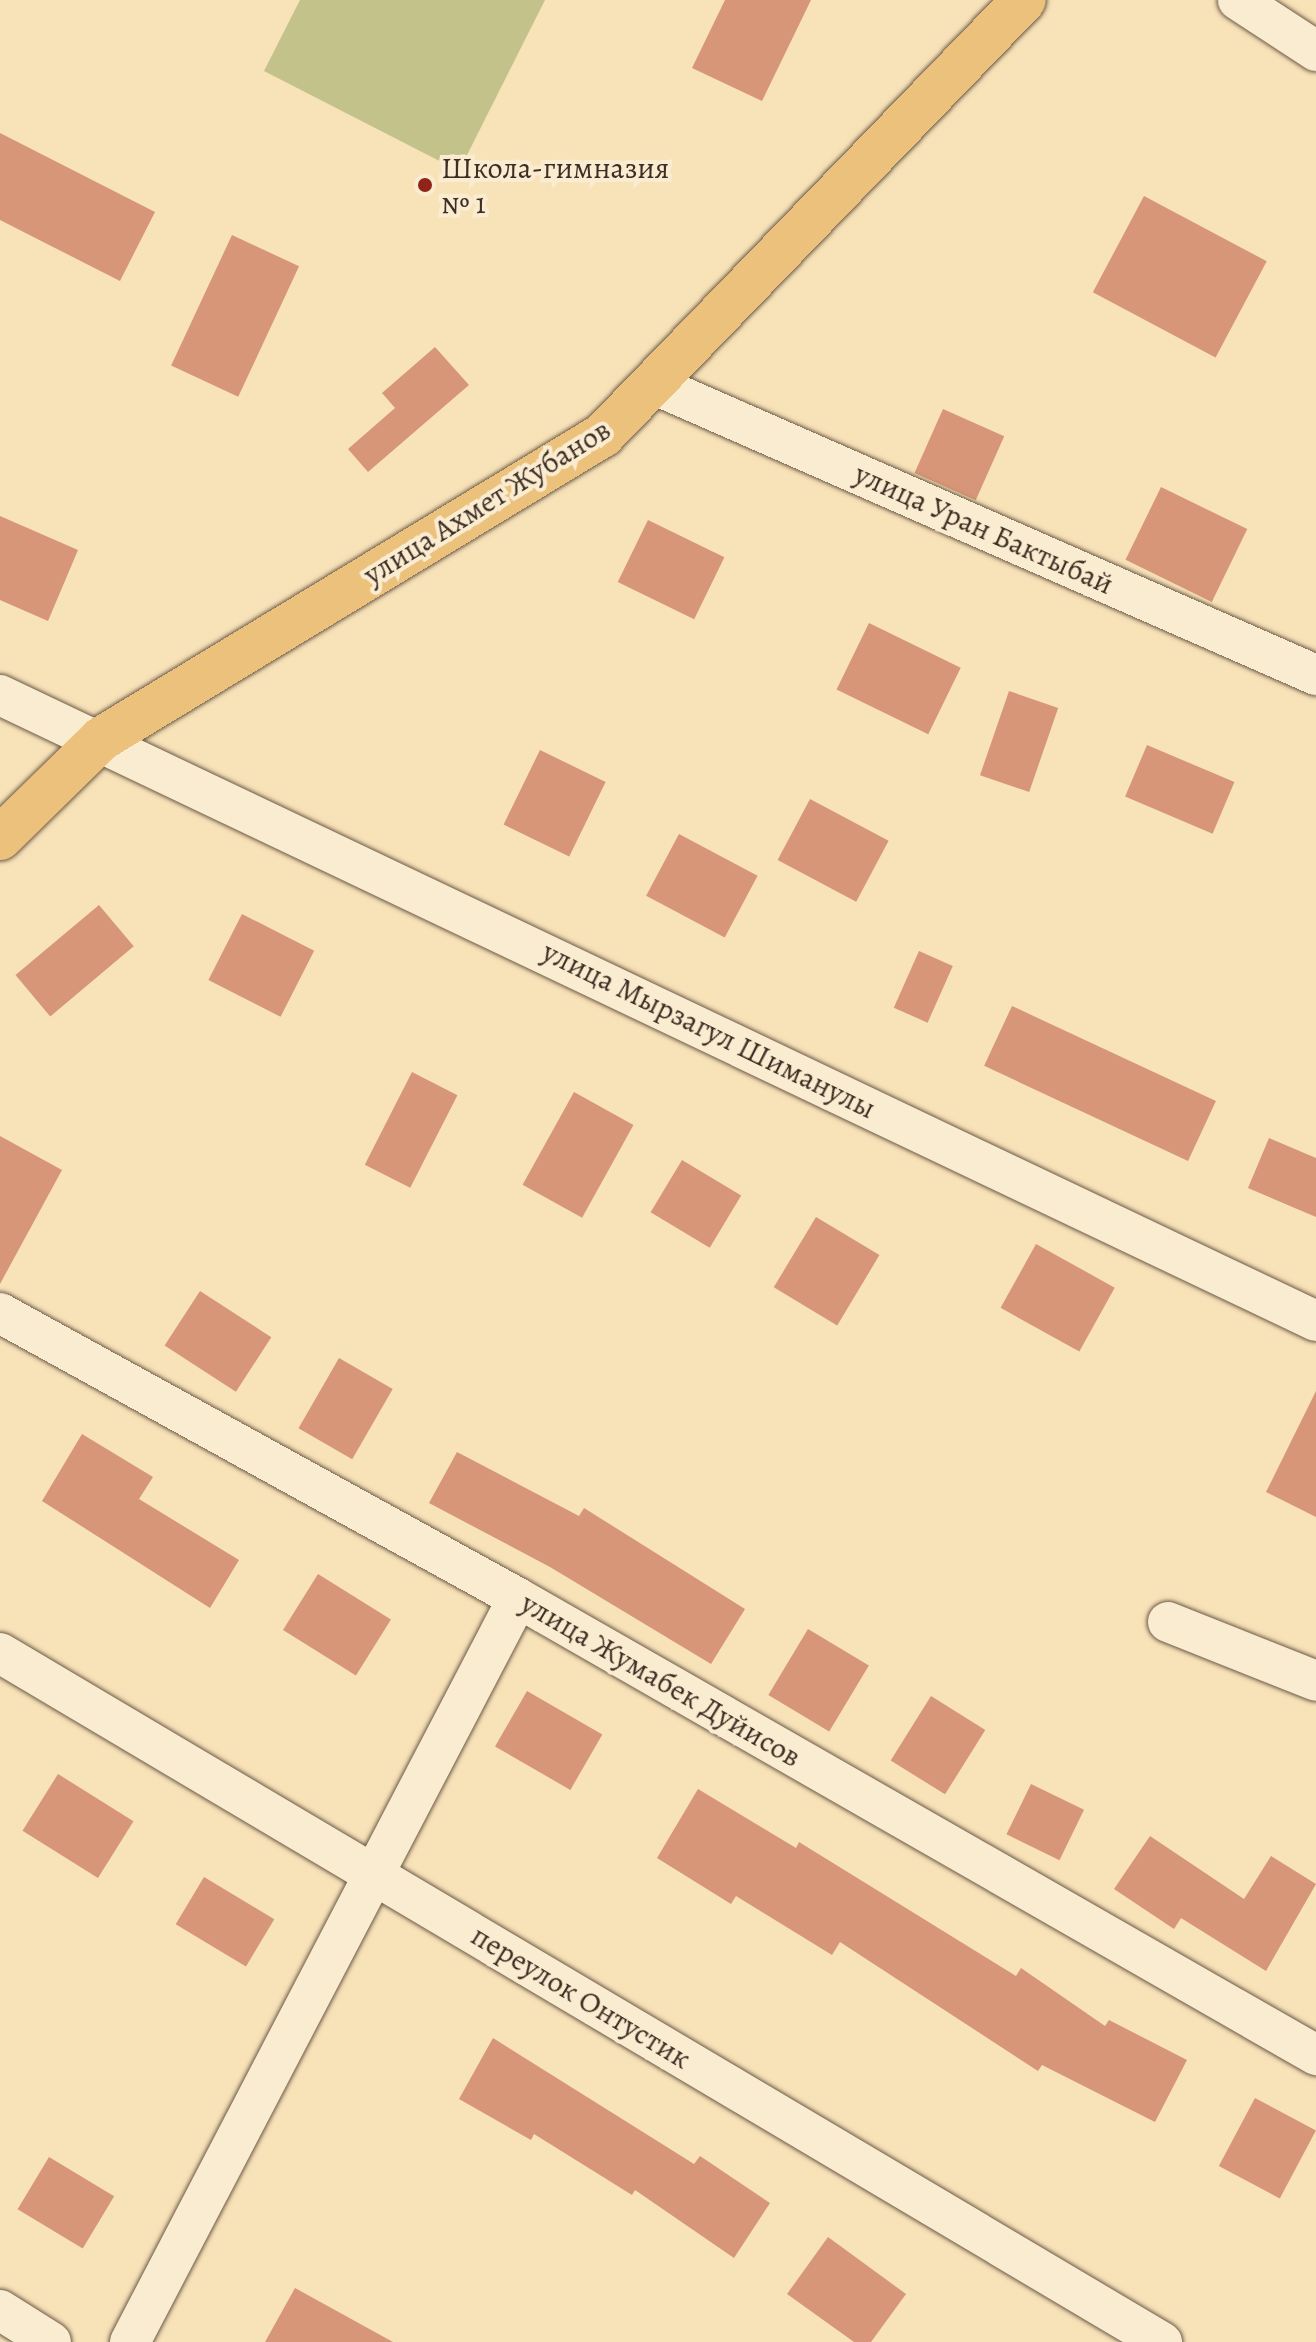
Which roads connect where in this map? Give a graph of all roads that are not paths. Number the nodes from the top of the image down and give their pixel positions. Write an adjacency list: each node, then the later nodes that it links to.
1 (1024, 0): 4 (main road, улица Ахмет Жубанов)
2 (1238, 0): 3 (street)
3 (1316, 51)
4 (653, 384): 5 (street, улица Уран Бактыбай); 7 (main road, улица Ахмет Жубанов)
5 (1316, 675)
6 (0, 695): 7 (street, улица Мырзагул Шиманулы)
7 (101, 739): 8 (main road, улица Ахмет Жубанов); 10 (street, улица Мырзагул Шиманулы)
8 (0, 838)
9 (0, 1313): 11 (street, улица Жумабек Дуйисов)
10 (1316, 1321)
11 (518, 1598): 15 (street); 16 (street, улица Жумабек Дуйисов)
12 (1168, 1622): 14 (street)
13 (0, 1653): 15 (street, переулок Онтустик)
14 (1316, 1681)
15 (370, 1872): 19 (street); 20 (street, переулок Онтустик)
16 (1316, 2055)
17 (0, 2310): 18 (street)
18 (51, 2342)
19 (130, 2342)
20 (1162, 2342)

